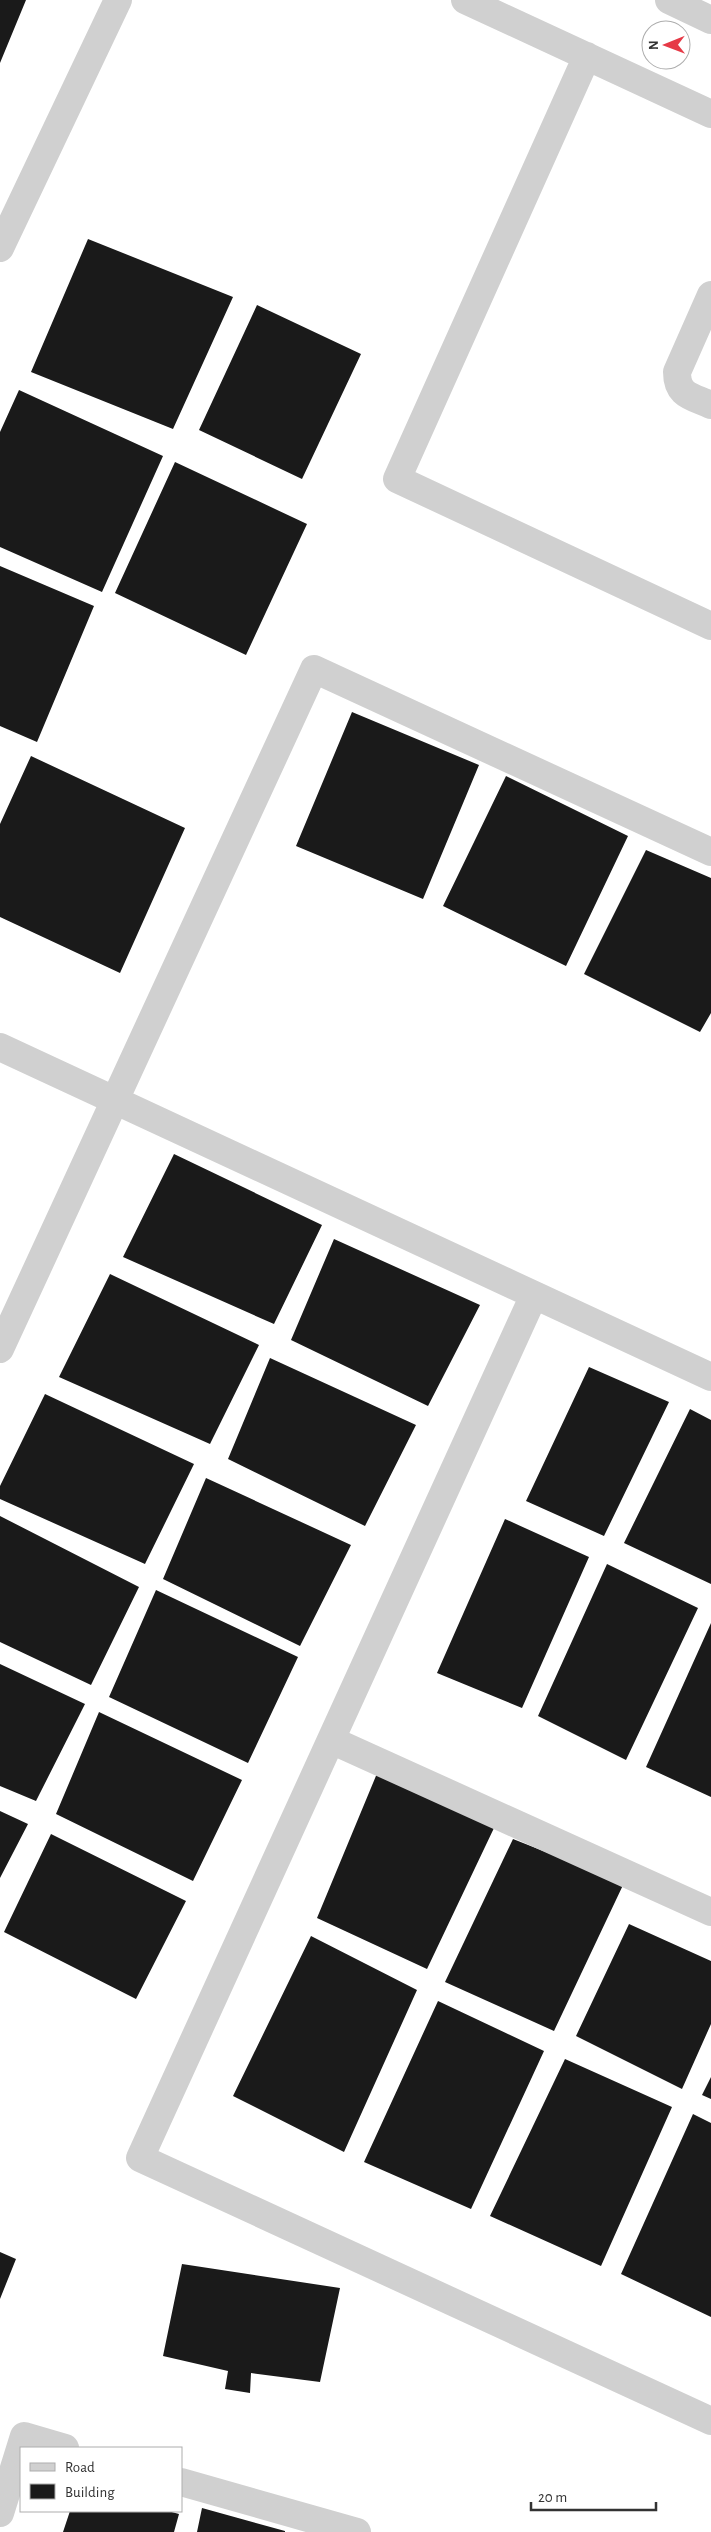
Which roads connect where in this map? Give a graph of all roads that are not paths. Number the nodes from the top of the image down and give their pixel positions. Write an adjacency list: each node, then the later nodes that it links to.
1 (118, 0): 7 (street)
2 (465, 0): 5 (street)
3 (669, 0): 4 (street)
4 (711, 20)
5 (587, 56): 6 (street); 10 (street)
6 (711, 114)
7 (0, 248)
8 (711, 295): 9 (street)
9 (711, 405)
10 (711, 626)
11 (711, 852): 13 (street)
12 (0, 1047): 13 (street)
13 (115, 1100): 14 (street); 15 (street)
14 (534, 1295): 16 (street); 17 (street)
15 (0, 1349)
16 (711, 1377)
17 (330, 1740): 18 (street); 19 (street)
18 (711, 1912)
19 (711, 2421)
20 (21, 2447): 21 (street)
21 (62, 2447)
22 (20, 2449): 24 (street)
23 (182, 2482): 25 (street)
24 (0, 2513)
25 (357, 2532)

